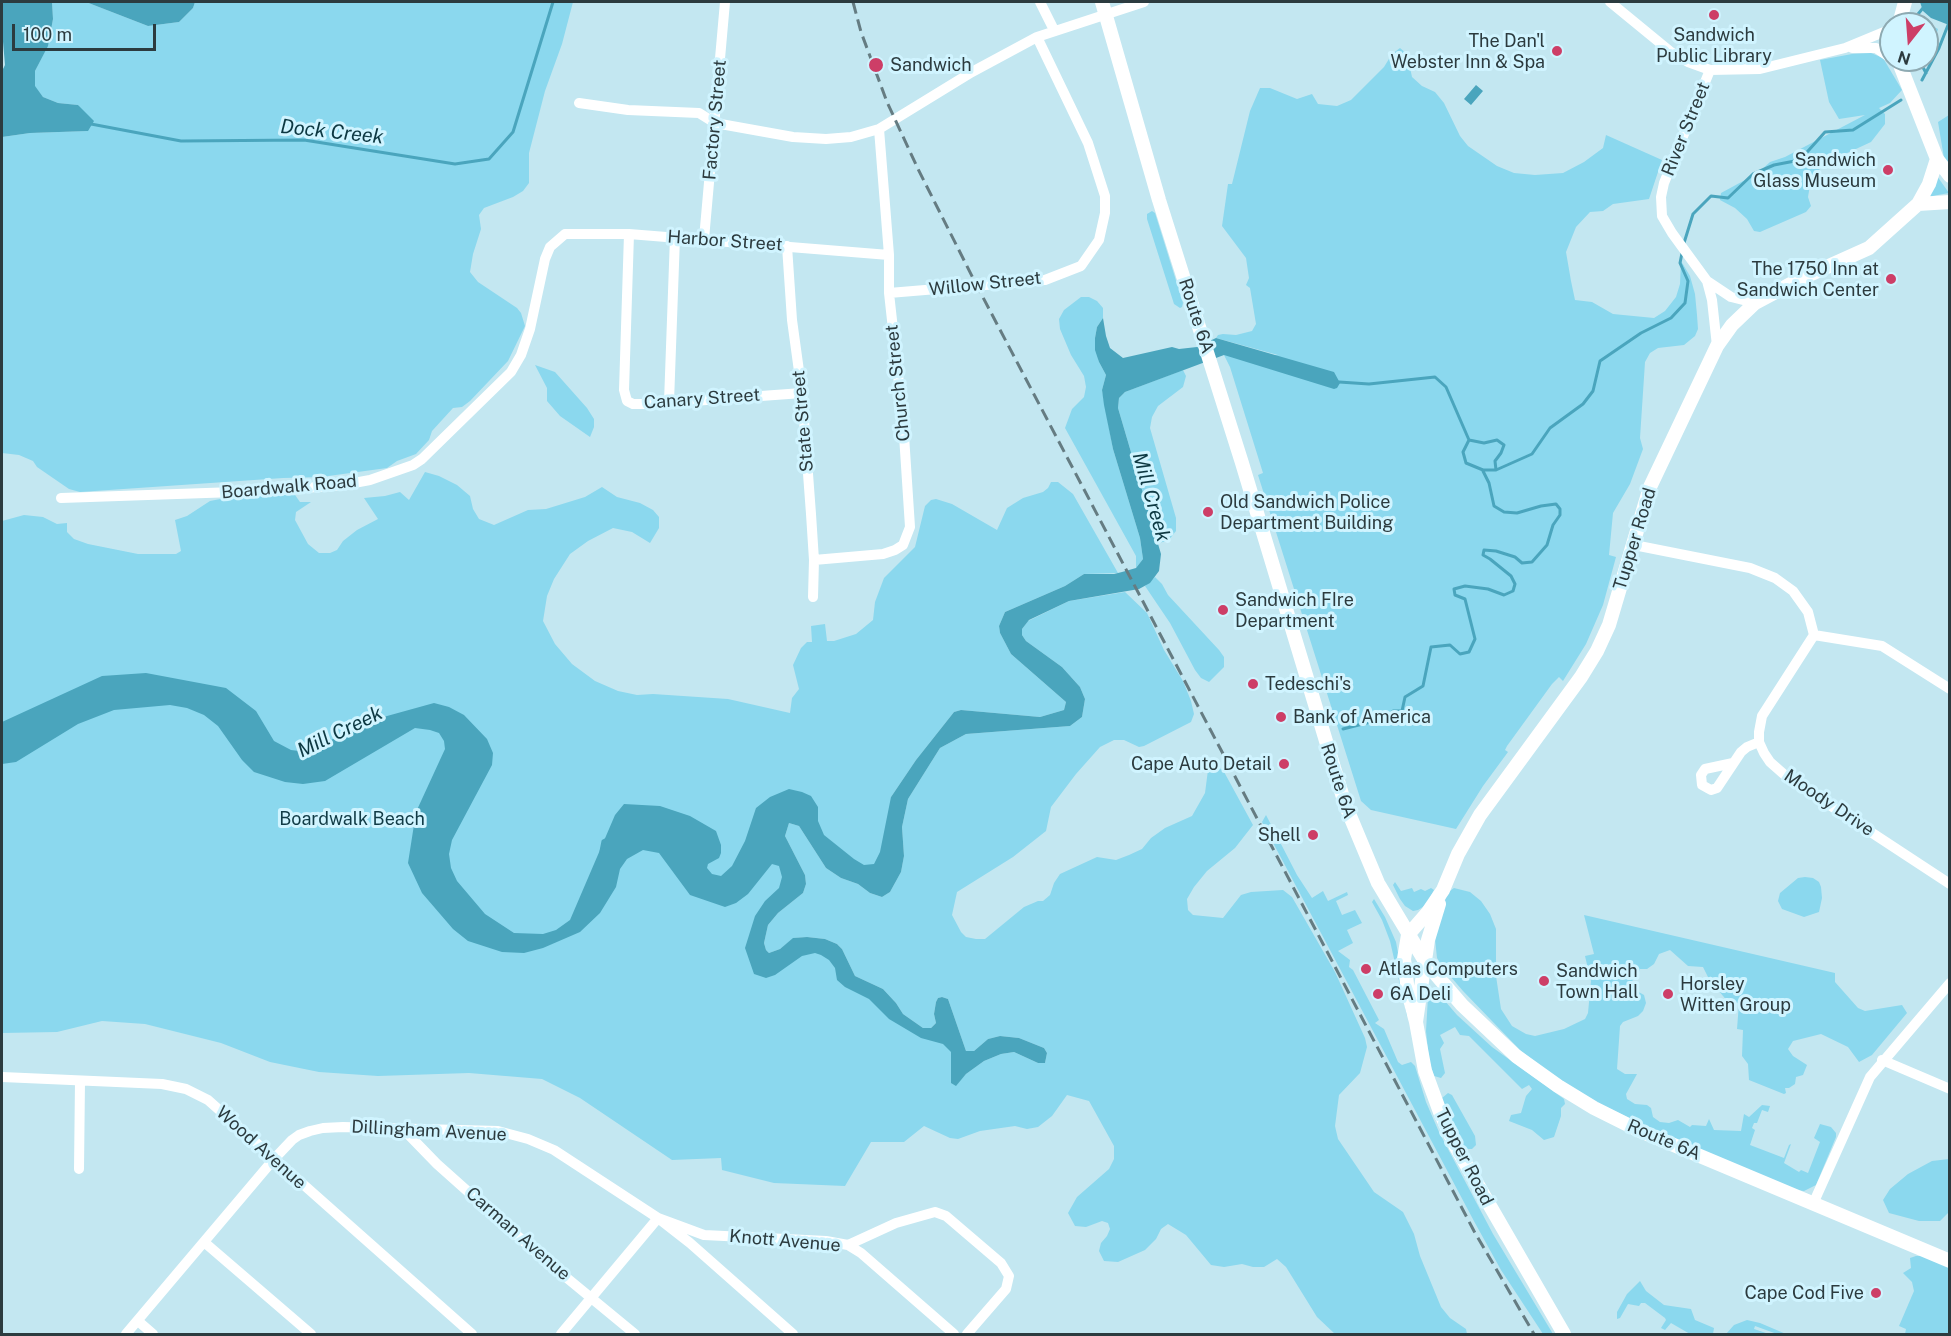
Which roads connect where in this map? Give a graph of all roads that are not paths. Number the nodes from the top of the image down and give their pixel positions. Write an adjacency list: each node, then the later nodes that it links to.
1 (725, 2): 14 (street, Factory Street)
2 (1040, 2): 6 (street)
3 (1144, 2): 5 (street)
4 (1610, 2): 11 (street)
5 (1103, 7): 6 (street); 42 (main road, Route 6A)
6 (1054, 30): 8 (street)
7 (1879, 34): 9 (street)
8 (1037, 37): 15 (street); 27 (street, Willow Street)
9 (1845, 48): 10 (street); 11 (street)
10 (1879, 50)
11 (1710, 70): 26 (street, River Street)
12 (1900, 72): 16 (main road)
13 (579, 103): 14 (street)
14 (715, 123): 15 (street); 23 (street, Factory Street)
15 (879, 129): 25 (street, Church Street)
16 (1937, 159): 17 (main road); 19 (main road, Tupper Road)
17 (1950, 176)
18 (1950, 202): 19 (main road)
19 (1918, 204): 28 (main road, Tupper Road)
20 (629, 234): 21 (street, Harbor Street); 22 (street, Harbor Street); 31 (street, Canary Street)
21 (561, 236): 32 (street, Boardwalk Road)
22 (675, 237): 23 (street, Harbor Street); 31 (street)
23 (704, 239): 24 (street, Harbor Street)
24 (787, 246): 25 (street, Harbor Street); 30 (street, State Street)
25 (889, 255): 27 (street, Church Street)
26 (1707, 281): 28 (street, River Street); 29 (street, River Street)
27 (889, 293): 34 (street, Church Street)
28 (1755, 303): 29 (main road, Tupper Road)
29 (1717, 346): 33 (main road, Tupper Road)
30 (802, 393): 31 (street, Canary Street); 34 (street, State Street)
31 (669, 402)
32 (61, 498)
33 (1634, 545): 36 (street); 41 (main road, Tupper Road)
34 (814, 560): 35 (street, State Street)
35 (813, 597)
36 (1814, 635): 37 (street); 38 (street)
37 (1950, 689)
38 (1759, 742): 39 (street); 40 (street, Moody Drive)
39 (1733, 763)
40 (1950, 884)
41 (1443, 890): 42 (main road, Tupper Road); 43 (main road, Tupper Road)
42 (1408, 935): 43 (main road, Route 6A); 45 (main road)
43 (1426, 963): 45 (main road, Tupper Road); 53 (main road, Route 6A)
44 (1950, 982): 46 (street)
45 (1416, 1022): 69 (main road, Tupper Road)
46 (1882, 1060): 49 (street); 53 (street)
47 (2, 1077): 48 (street, Wood Avenue)
48 (80, 1081): 51 (street, Wood Avenue); 52 (street)
49 (1950, 1089)
50 (405, 1130): 51 (street, Dillingham Avenue); 54 (street, Dillingham Avenue); 58 (street, Carman Avenue)
51 (273, 1159): 55 (street, Dillingham Avenue); 63 (street, Wood Avenue)
52 (79, 1169)
53 (1813, 1204): 57 (main road, Route 6A)
54 (658, 1218): 56 (street, Knott Avenue); 58 (street); 66 (street, Dillingham Avenue)
55 (204, 1242): 59 (street, Dillingham Avenue); 62 (street)
56 (848, 1245): 67 (street, Knott Avenue); 68 (street)
57 (1950, 1261)
58 (593, 1298): 64 (street); 65 (street, Carman Avenue)
59 (138, 1321): 60 (street, Dillingham Avenue); 61 (street)
60 (126, 1335)
61 (153, 1335)
62 (311, 1335)
63 (472, 1335)
64 (561, 1335)
65 (635, 1335)
66 (793, 1335)
67 (954, 1335)
68 (967, 1335)
69 (1564, 1335)

